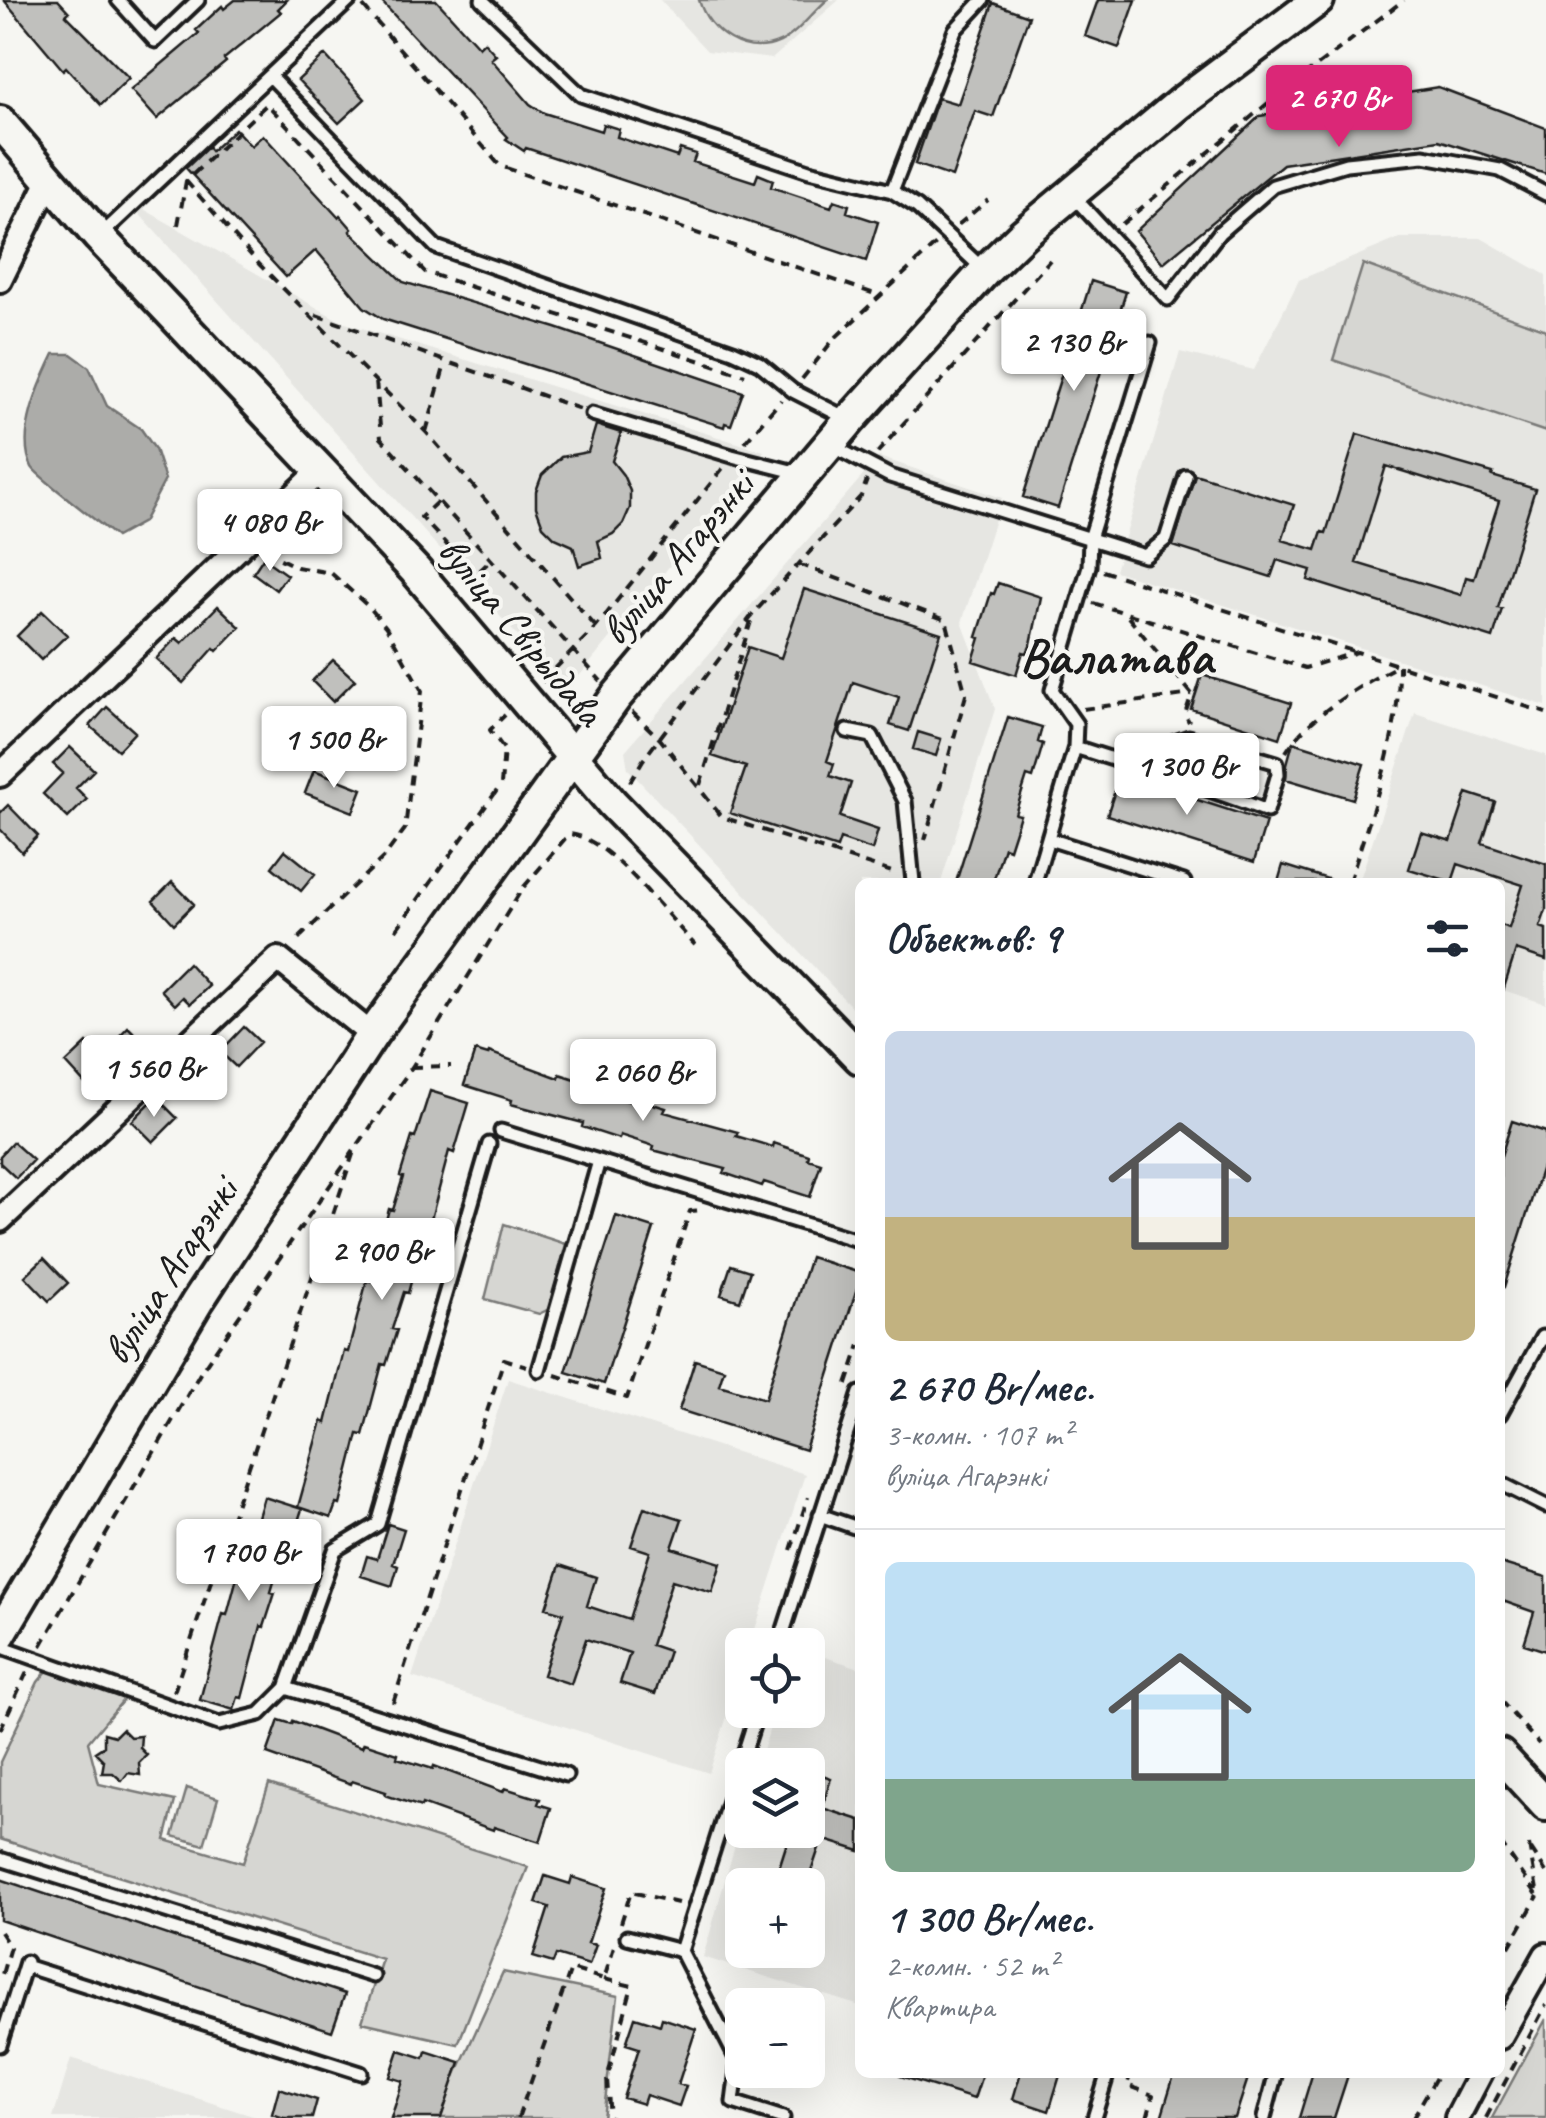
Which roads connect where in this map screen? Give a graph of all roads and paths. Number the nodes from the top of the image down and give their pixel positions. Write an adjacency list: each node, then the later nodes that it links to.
1 (118, 0): 2 (lane)
2 (198, 0)
3 (350, 0): 9 (lane)
4 (358, 0): 21 (path)
5 (482, 0): 13 (lane)
6 (983, 0): 13 (lane)
7 (1318, 0): 15 (main road, вуліца Агарэнкі)
8 (1404, 0): 16 (path)
9 (270, 76): 17 (lane); 27 (lane)
10 (0, 122): 11 (main road, вуліца Свірыдава)
11 (50, 178): 17 (main road, вуліца Свірыдава); 20 (street)
12 (186, 181): 22 (path)
13 (892, 191): 19 (lane)
14 (1546, 194): 16 (lane)
15 (1072, 195): 16 (lane); 19 (main road, вуліца Агарэнкі)
16 (1109, 235)
17 (99, 237): 31 (main road, вуліца Свірыдава)
18 (1050, 260): 30 (path)
19 (984, 271): 27 (main road, вуліца Агарэнкі)
20 (0, 280)
21 (878, 295)
22 (311, 314): 24 (path); 25 (path)
23 (1150, 343): 35 (lane)
24 (445, 364): 26 (path); 28 (path)
25 (376, 381): 28 (path); 34 (path)
26 (592, 414): 32 (lane)
27 (850, 420): 29 (main road, вуліца Агарэнкі)
28 (426, 432): 43 (path)
29 (829, 444): 30 (lane); 32 (main road, вуліца Агарэнкі)
30 (871, 467): 35 (lane); 38 (path)
31 (321, 470): 36 (street); 48 (main road, вуліца Свірыдава)
32 (804, 474): 47 (main road, вуліца Агарэнкі)
33 (1186, 476): 35 (lane)
34 (437, 502): 37 (path); 37 (path)
35 (1090, 538): 39 (lane)
36 (247, 542): 57 (street); 70 (path)
37 (491, 560): 43 (path)
38 (799, 564): 41 (path); 64 (path)
39 (1089, 566): 40 (lane); 44 (path)
40 (1080, 598): 42 (path); 49 (lane)
41 (753, 614): 53 (path); 60 (path)
42 (1127, 616): 44 (path); 46 (path)
43 (573, 652): 47 (path); 48 (path)
44 (1357, 652): 45 (path)
45 (1400, 665): 50 (path); 55 (path); 67 (path)
46 (1192, 694): 49 (path); 51 (path)
47 (616, 697): 53 (path); 56 (main road, вуліца Агарэнкі)
48 (522, 698): 56 (main road, вуліца Свірыдава); 68 (path)
49 (1070, 711): 54 (lane)
50 (1546, 713)
51 (1190, 724)
52 (847, 730): 63 (lane)
53 (660, 738): 59 (path); 60 (path)
54 (1075, 746): 58 (lane); 61 (lane)
55 (1284, 755)
56 (572, 756): 71 (main road, вуліца Агарэнкі); 72 (main road, вуліца Свірыдава)
57 (0, 775)
58 (1164, 777): 58 (lane)
59 (630, 782)
60 (700, 785): 62 (path)
61 (1049, 840): 65 (lane); 66 (lane)
62 (907, 878)
63 (913, 878)
64 (914, 878)
65 (1036, 878)
66 (1171, 878)
67 (1349, 878)
68 (396, 930)
69 (695, 945): 74 (path)
70 (278, 960): 71 (street); 80 (street)
71 (372, 1035): 91 (main road, вуліца Агарэнкі)
72 (855, 1044)
73 (451, 1066): 74 (path)
74 (412, 1067): 77 (path)
75 (502, 1131): 78 (lane)
76 (488, 1144): 94 (lane)
77 (355, 1148): 93 (path); 95 (path)
78 (599, 1162): 81 (lane); 83 (lane)
79 (705, 1210): 83 (path)
80 (0, 1220)
81 (855, 1239)
82 (1546, 1339): 84 (lane)
83 (540, 1370): 97 (path)
84 (1505, 1405)
85 (855, 1425): 88 (lane)
86 (1505, 1485): 87 (lane)
87 (1546, 1506)
88 (820, 1516): 89 (lane); 90 (lane)
89 (855, 1526)
90 (784, 1628)
91 (0, 1634)
92 (0, 1646): 93 (lane)
93 (34, 1658): 94 (lane); 99 (path)
94 (286, 1688): 97 (lane)
95 (172, 1696)
96 (1505, 1706): 100 (path)
97 (389, 1718): 102 (lane)
98 (752, 1728): 112 (lane)
99 (0, 1730)
100 (1540, 1744)
101 (1505, 1760): 103 (main road)
102 (566, 1775)
103 (1546, 1805)
104 (1505, 1849): 107 (path)
105 (0, 1859): 115 (lane)
106 (1546, 1872): 107 (path)
107 (1538, 1896): 113 (path)
108 (682, 1904): 110 (path)
109 (0, 1932): 117 (path)
110 (624, 1932): 112 (lane)
111 (614, 1944): 116 (path)
112 (681, 1951): 129 (lane)
113 (1505, 1954)
114 (1546, 1955): 119 (street)
115 (373, 1976)
116 (604, 1979): 127 (path); 128 (path)
117 (0, 1981)
118 (1546, 2005): 135 (path)
119 (1505, 2028)
120 (0, 2045): 121 (lane)
121 (361, 2073)
122 (1106, 2078): 130 (lane)
123 (1130, 2078): 131 (path)
124 (1274, 2078): 132 (lane)
125 (1436, 2078): 133 (path)
126 (1479, 2078): 134 (street)
127 (518, 2118)
128 (610, 2118)
129 (783, 2118)
130 (1094, 2118)
131 (1147, 2118)
132 (1264, 2118)
133 (1413, 2118)
134 (1457, 2118)
135 (1486, 2118)

